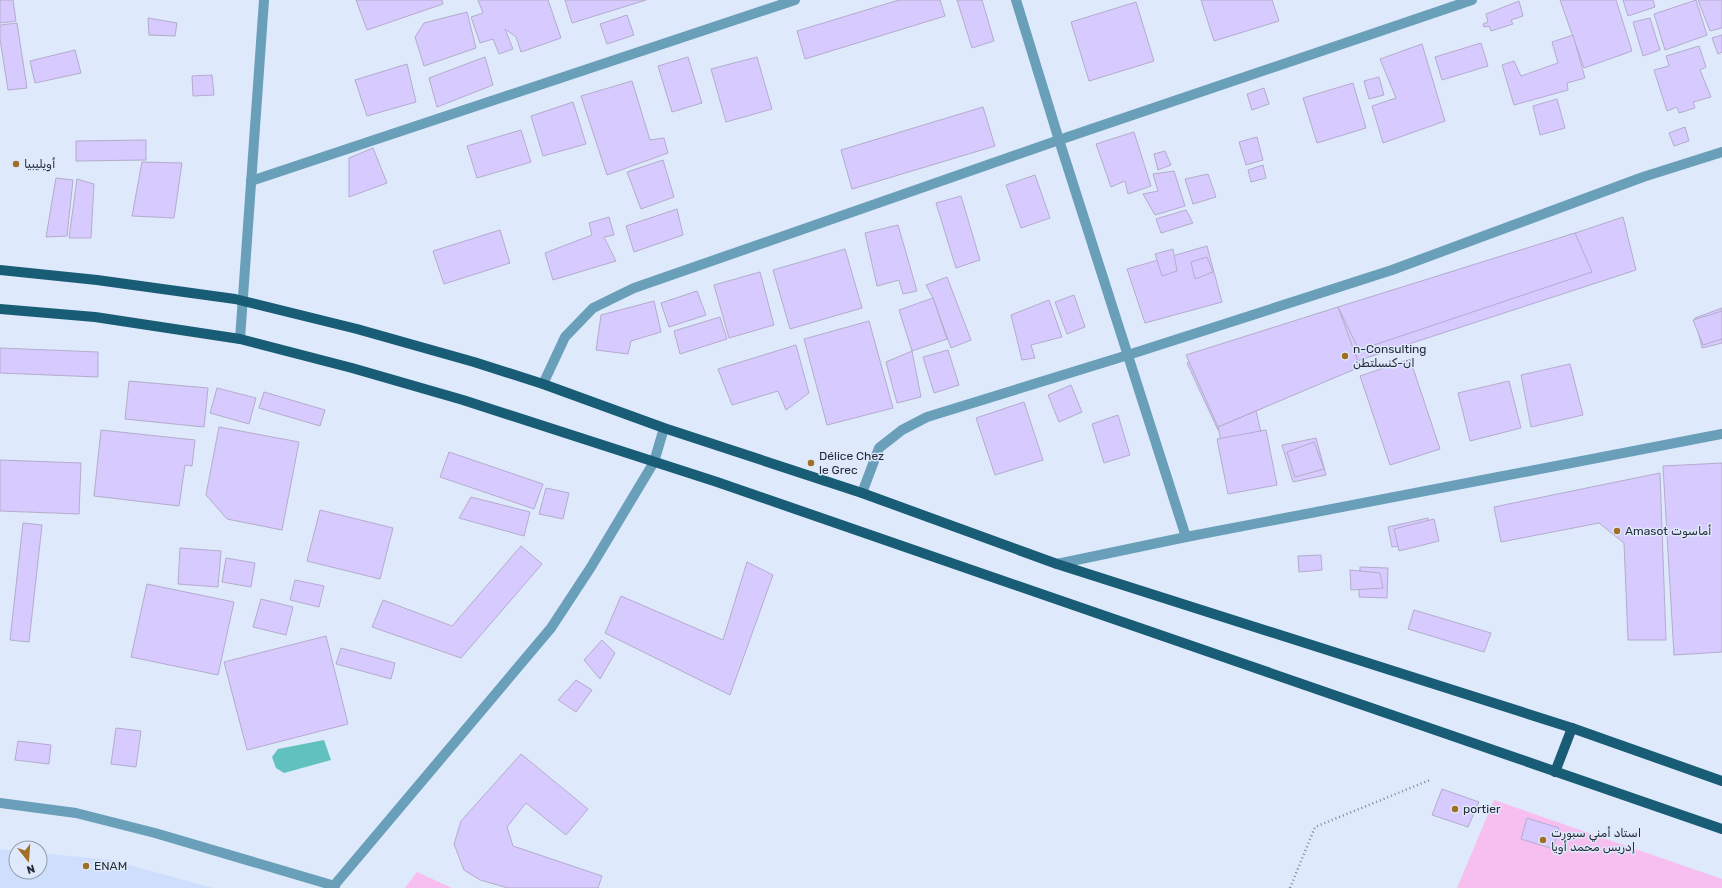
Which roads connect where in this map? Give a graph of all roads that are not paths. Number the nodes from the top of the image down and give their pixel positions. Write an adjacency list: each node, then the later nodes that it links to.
1 (264, 0): 7 (street)
2 (795, 0): 7 (street)
3 (1016, 0): 5 (street)
4 (1472, 0): 5 (street)
5 (1059, 140): 12 (street); 13 (street)
6 (1722, 152): 12 (street)
7 (251, 181): 9 (street)
8 (0, 270): 9 (main road)
9 (243, 301): 11 (street); 13 (main road)
10 (0, 309): 11 (main road)
11 (240, 339): 16 (main road)
12 (1128, 355): 17 (street); 18 (street)
13 (543, 384): 14 (main road)
14 (664, 428): 16 (street); 17 (main road)
15 (1722, 434): 18 (street)
16 (654, 462): 21 (main road); 25 (street)
17 (862, 493): 19 (main road)
18 (1186, 537): 19 (street)
19 (1057, 564): 20 (main road)
20 (1572, 728): 21 (main road); 22 (main road)
21 (1555, 772): 24 (main road)
22 (1722, 781)
23 (0, 803): 25 (street)
24 (1722, 829)
25 (333, 887)

